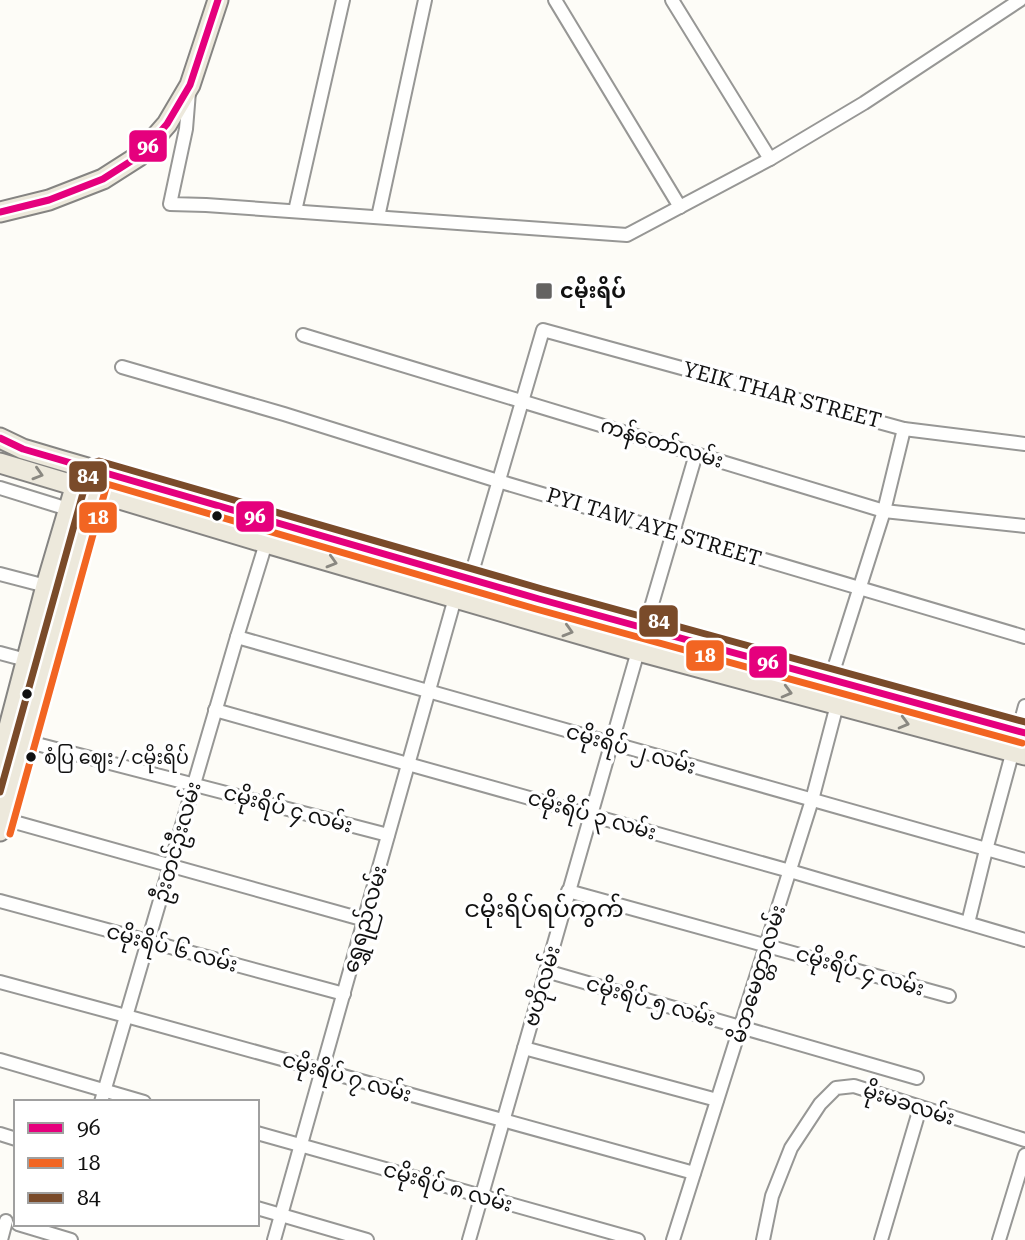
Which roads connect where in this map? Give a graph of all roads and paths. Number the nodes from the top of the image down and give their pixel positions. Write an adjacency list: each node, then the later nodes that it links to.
1 (218, 0): 7 (main road)
2 (343, 0): 10 (street)
3 (425, 0): 12 (street)
4 (555, 0): 9 (street)
5 (672, 0): 8 (street)
6 (1020, 0): 8 (street)
7 (190, 85): 10 (street); 11 (main road)
8 (770, 159): 9 (street)
9 (680, 206): 12 (street)
10 (295, 211): 12 (street)
11 (0, 212)
12 (378, 217)
13 (303, 335): 15 (street, ကန်တော်လမ်း)
14 (122, 367): 22 (street, PYI TAW AYE STREET)
15 (522, 400): 16 (street, YEIK THAR STREET); 19 (street, ကန်တော်လမ်း); 22 (street)
16 (904, 429): 18 (street, YEIK THAR STREET); 27 (street, မိဘမေတ္တာလမ်း)
17 (0, 438): 21 (main road)
18 (1025, 444)
19 (696, 454): 27 (street, ကန်တော်လမ်း); 29 (street)
20 (0, 463): 23 (main road, one-way to 23)
21 (90, 468): 23 (main road); 25 (main road); 32 (main road)
22 (498, 481): 29 (street, PYI TAW AYE STREET); 32 (street)
23 (76, 486): 25 (main road); 26 (main road)
24 (0, 488): 26 (street)
25 (95, 491): 30 (main road); 50 (main road)
26 (68, 509): 33 (main road)
27 (884, 511): 28 (street, ကန်တော်လမ်း); 34 (street, မိဘမေတ္တာလမ်း)
28 (1025, 526)
29 (672, 532): 34 (street, PYI TAW AYE STREET); 38 (street)
30 (266, 543): 35 (main road, one-way to 35); 39 (street, ဦးတင်ဦးလမ်း)
31 (0, 574): 33 (street)
32 (470, 579): 36 (main road)
33 (46, 586): 43 (main road)
34 (860, 588): 40 (street, PYI TAW AYE STREET); 44 (street, မိဘမေတ္တာလမ်း)
35 (455, 598): 37 (main road); 45 (street, ရွှေရည်လမ်း)
36 (539, 599): 37 (main road); 38 (main road)
37 (533, 621): 41 (main road, one-way to 41)
38 (645, 628): 41 (main road); 44 (main road)
39 (237, 637): 45 (street, ငမိုးရိပ် ၂ လမ်း); 48 (street, ဦးတင်ဦးလမ်း)
40 (1025, 637)
41 (638, 651): 46 (main road, one-way to 46); 51 (street, ဗဟိုလမ်း)
42 (0, 653): 43 (street)
43 (26, 660): 50 (main road)
44 (837, 680): 46 (street, မိဘမေတ္တာလမ်း); 49 (main road)
45 (428, 690): 51 (street, ငမိုးရိပ် ၂ လမ်း); 54 (street, ရွှေရည်လမ်း)
46 (831, 704): 52 (main road, one-way to 52); 56 (street, မိဘမေတ္တာလမ်း)
47 (1025, 706): 49 (street)
48 (215, 710): 54 (street, ငမိုးရိပ် ၃ လမ်း); 55 (street, ဦးတင်ဦးလမ်း)
49 (1021, 732): 52 (street)
50 (10, 738): 53 (main road); 55 (street, ငမိုးရိပ် ၄ လမ်း); 58 (main road)
51 (610, 744): 56 (street, ငမိုးရိပ် ၂ လမ်း); 57 (street, ဗဟိုလမ်း)
52 (1018, 753): 60 (street)
53 (0, 761)
54 (408, 765): 57 (street, ငမိုးရိပ် ၃ လမ်း); 59 (street, ရွှေရည်လမ်း)
55 (194, 785): 59 (street, ငမိုးရိပ် ၄ လမ်း); 62 (street, ဦးတင်ဦးလမ်း)
56 (813, 800): 60 (street, ငမိုးရိပ် ၂ လမ်း); 63 (street, မိဘမေတ္တာလမ်း)
57 (590, 815): 63 (street, ငမိုးရိပ် ၃ လမ်း); 64 (street, ဗဟိုလမ်း)
58 (1, 822): 62 (street)
59 (388, 835): 66 (street, ရွှေရည်လမ်း)
60 (986, 850): 61 (street, ငမိုးရိပ် ၂ လမ်း); 67 (street)
61 (1025, 860)
62 (170, 867): 66 (street); 69 (street, ဦးတင်ဦးလမ်း)
63 (790, 871): 67 (street, ငမိုးရိပ် ၃ လမ်း); 70 (street, မိဘမေတ္တာလမ်း)
64 (568, 891): 70 (street, ငမိုးရိပ် ၄ လမ်း); 71 (street, ဗဟိုလမ်း)
65 (0, 901): 69 (street, ငမိုးရိပ် ၆ လမ်း)
66 (365, 920): 73 (street, ရွှေရည်လမ်း)
67 (968, 923): 68 (street, ငမိုးရိပ် ၃ လမ်း)
68 (1025, 940)
69 (148, 942): 73 (street, ငမိုးရိပ် ၆ လမ်း); 75 (street, ဦးတင်ဦးလမ်း)
70 (766, 944): 74 (street, ငမိုးရိပ် ၄ လမ်း); 76 (street, မိဘမေတ္တာလမ်း)
71 (546, 971): 76 (street, ငမိုးရိပ် ၅ လမ်း); 77 (street, ဗဟိုလမ်း)
72 (0, 982): 75 (street, ငမိုးရိပ် ၇ လမ်း)
73 (344, 994): 79 (street, ရွှေရည်လမ်း)
74 (949, 996)
75 (126, 1016): 79 (street, ငမိုးရိပ် ၇ လမ်း); 81 (street, ဦးတင်ဦးလမ်း)
76 (741, 1027): 80 (street, ငမိုးရိပ် ၅ လမ်း); 83 (street, မိဘမေတ္တာလမ်း)
77 (524, 1048): 83 (street); 85 (street, ဗဟိုလမ်း)
78 (0, 1060): 81 (street)
79 (322, 1070): 85 (street, ငမိုးရိပ် ၇ လမ်း); 88 (street, ရွှေရည်လမ်း)
80 (917, 1078)
81 (103, 1096): 82 (street)
82 (130, 1100)
83 (717, 1100): 90 (street, မိဘမေတ္တာလမ်း)
84 (920, 1108): 87 (street, မိုးမခလမ်း); 103 (street, မိုးမခလမ်း); 104 (street)
85 (503, 1121): 90 (street, ငမိုးရိပ် ၇ လမ်း); 91 (street, ဗဟိုလမ်း)
86 (259, 1134): 88 (street, ငမိုးရိပ် ၈ လမ်း)
87 (1025, 1140)
88 (301, 1146): 91 (street, ငမိုးရိပ် ၈ လမ်း); 93 (street, ရွှေရည်လမ်း)
89 (1025, 1155): 105 (street)
90 (694, 1173): 102 (street, မိဘမေတ္တာလမ်း)
91 (482, 1196): 100 (street, ဗဟိုလမ်း); 101 (street, ငမိုးရိပ် ၈ လမ်း)
92 (259, 1209): 93 (street)
93 (281, 1215): 98 (street, ရွှေရည်လမ်း); 99 (street)
94 (10, 1222): 97 (street)
95 (29, 1226): 96 (street)
96 (66, 1234)
97 (1, 1240)
98 (274, 1240)
99 (367, 1240)
100 (469, 1240)
101 (638, 1240)
102 (673, 1240)
103 (763, 1240)
104 (881, 1240)
105 (999, 1240)

